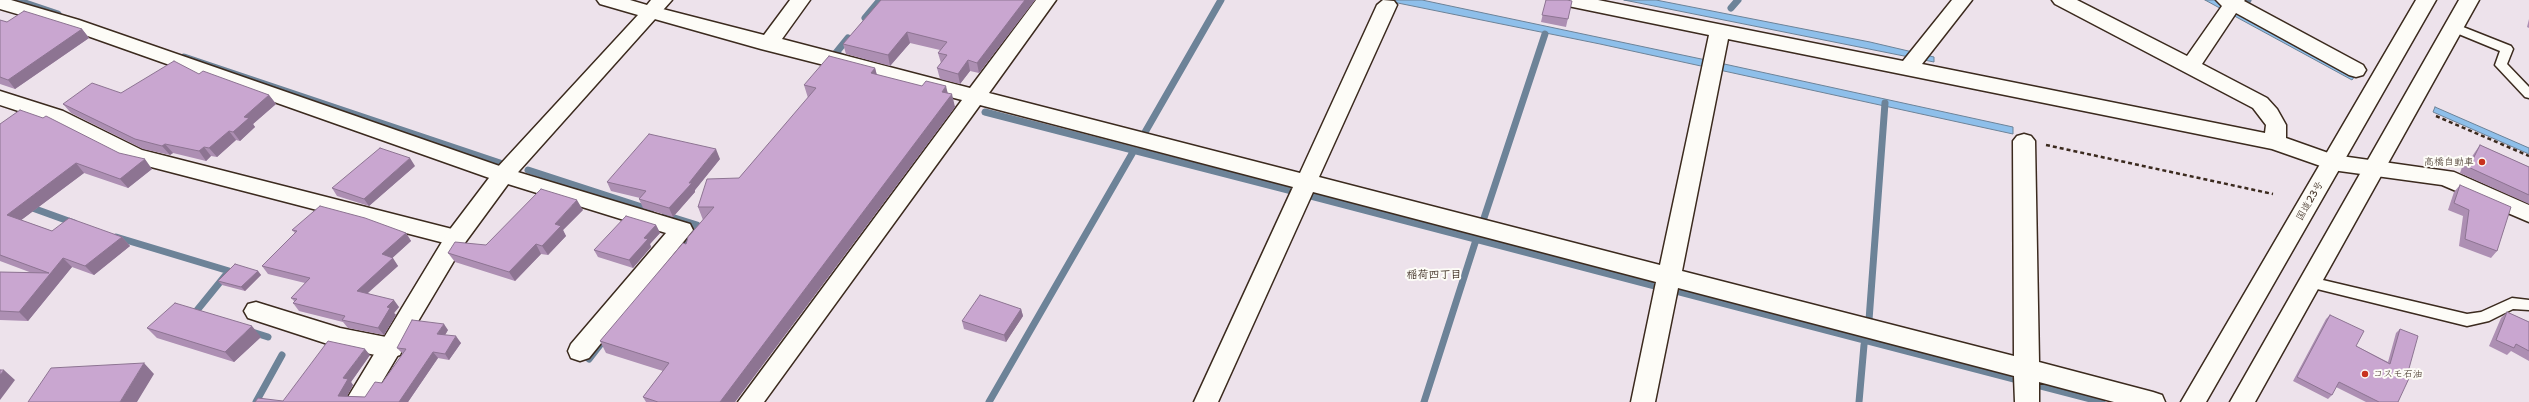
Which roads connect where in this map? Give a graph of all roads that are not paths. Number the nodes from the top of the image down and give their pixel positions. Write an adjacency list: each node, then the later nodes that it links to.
1 (607, 0): 12 (main road)
2 (800, 0): 15 (main road)
3 (1046, 0): 21 (main road)
4 (1568, 0): 14 (main road)
5 (1962, 0): 16 (main road)
6 (2062, 0): 17 (main road)
7 (2426, 0): 24 (main road, 国道23号)
8 (2469, 0): 13 (main road)
9 (0, 3): 26 (main road)
10 (1387, 4): 27 (main road)
11 (2230, 4): 17 (main road); 18 (main road)
12 (656, 6): 15 (main road); 26 (main road)
13 (2453, 28): 19 (lane); 25 (main road)
14 (1720, 30): 16 (main road); 30 (main road)
15 (768, 44): 21 (main road)
16 (1914, 60): 23 (main road)
17 (2191, 65): 23 (main road)
18 (2356, 70)
19 (2529, 94)
20 (0, 98): 29 (main road)
21 (976, 98): 27 (main road); 38 (main road)
22 (2024, 141): 36 (main road)
23 (2275, 142): 24 (main road)
24 (2332, 162): 25 (main road); 43 (main road, 国道23号)
25 (2375, 167): 28 (main road); 31 (main road)
26 (502, 175): 29 (main road); 35 (main road)
27 (1306, 184): 30 (main road); 39 (main road)
28 (2529, 214)
29 (456, 238): 34 (main road)
30 (1670, 277): 36 (main road); 40 (main road)
31 (2310, 282): 32 (lane); 44 (main road)
32 (2529, 304)
33 (256, 311): 34 (main road)
34 (391, 348): 37 (main road)
35 (580, 351)
36 (2027, 369): 41 (main road); 42 (main road)
37 (357, 402)
38 (750, 402)
39 (1206, 402)
40 (1643, 402)
41 (2027, 402)
42 (2153, 402)
43 (2193, 402)
44 (2242, 402)

